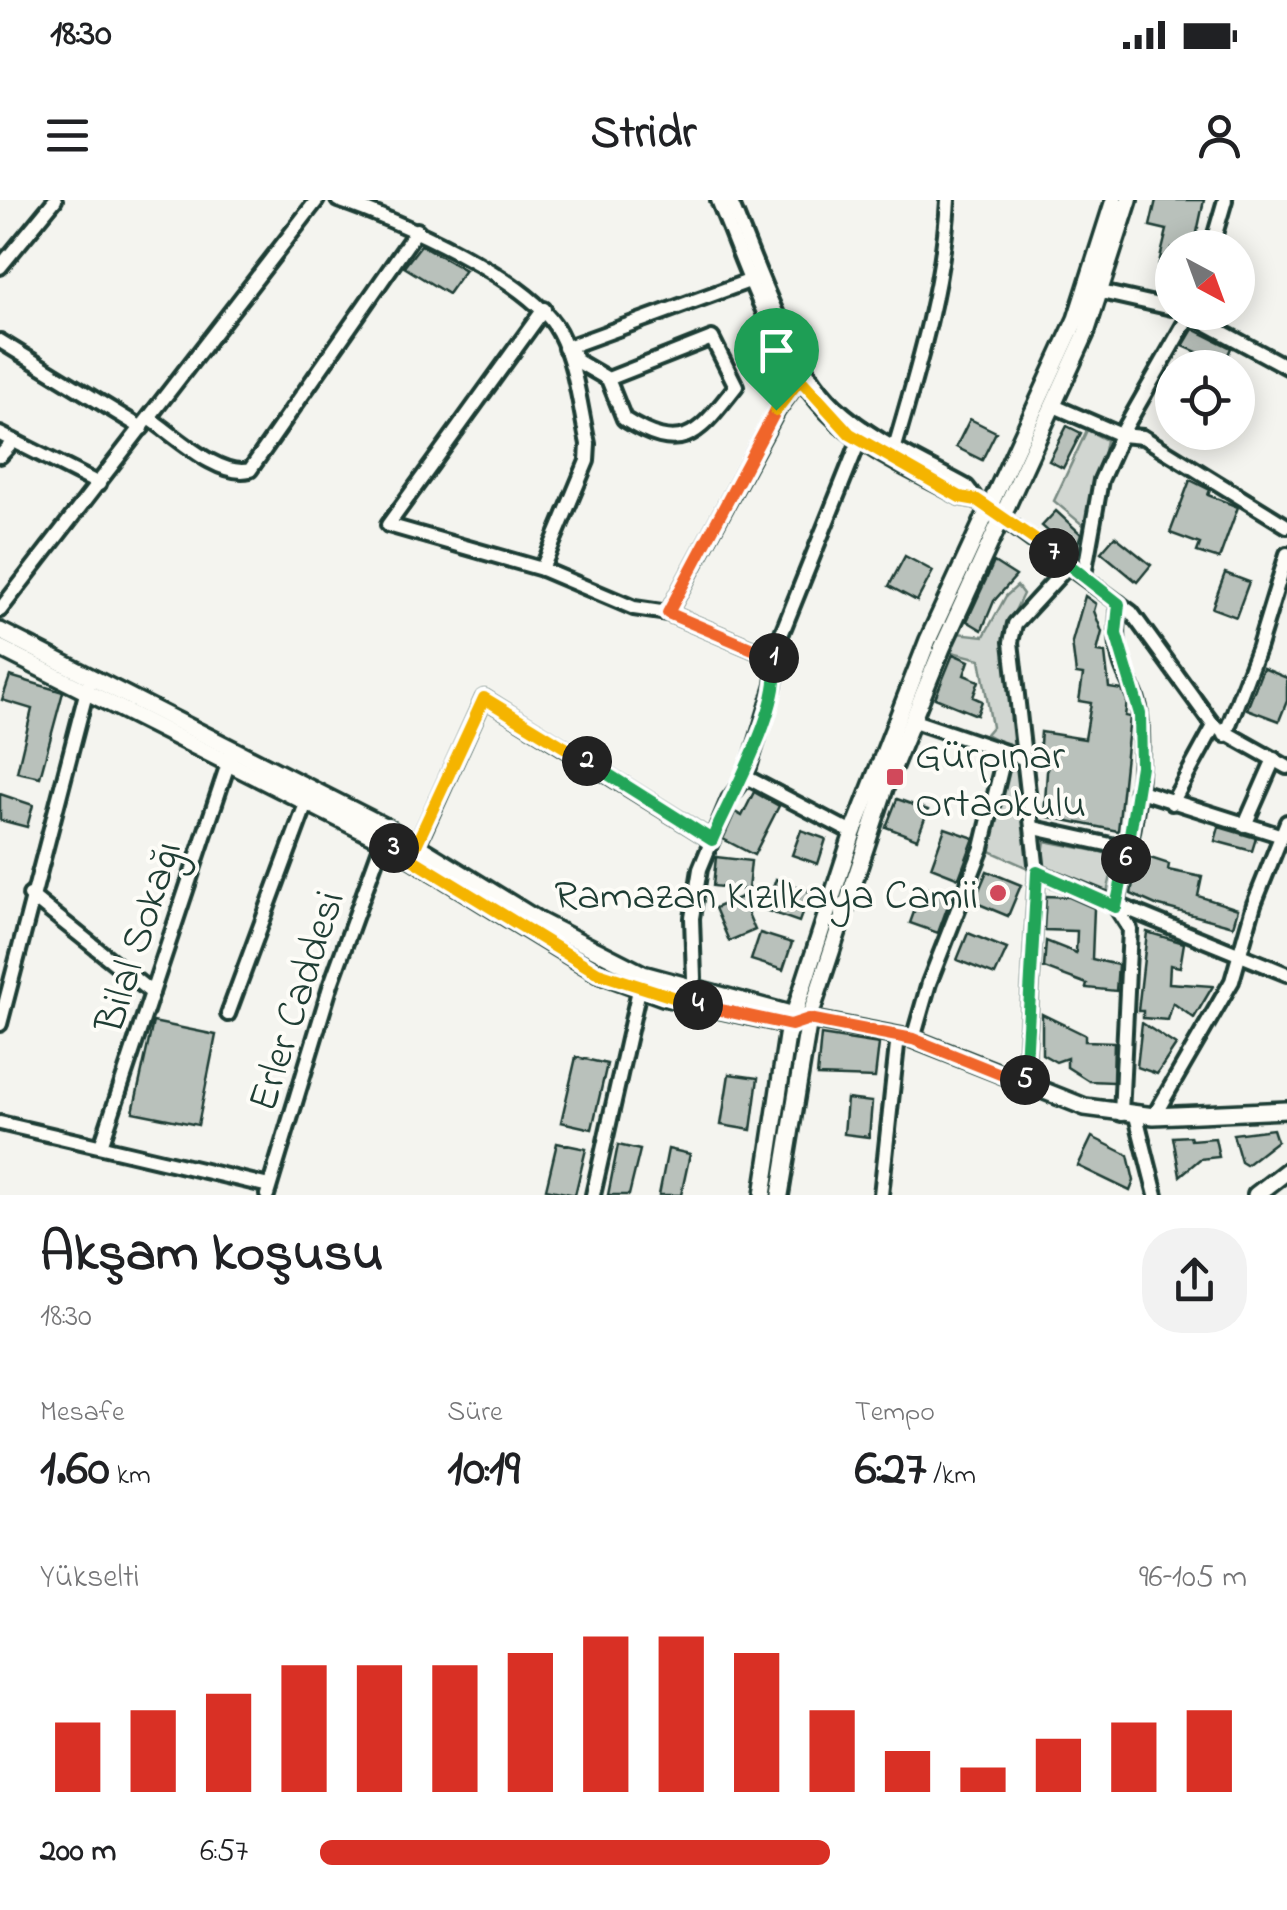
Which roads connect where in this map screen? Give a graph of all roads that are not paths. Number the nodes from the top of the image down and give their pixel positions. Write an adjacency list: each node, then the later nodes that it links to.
1 (55, 200): 12 (street)
2 (318, 200): 25 (street)
3 (338, 200): 10 (street)
4 (718, 200): 13 (street)
5 (730, 200): 13 (street)
6 (948, 200): 30 (street)
7 (1114, 200): 33 (main road)
8 (1129, 200): 14 (main road)
9 (1225, 200): 11 (street)
10 (417, 230): 16 (street); 25 (street)
11 (1216, 230)
12 (0, 266)
13 (757, 278): 20 (street); 23 (street); 27 (street)
14 (1101, 292): 15 (street); 24 (main road)
15 (1155, 304)
16 (544, 308): 20 (street); 37 (street)
17 (1180, 330): 28 (street)
18 (1220, 330): 21 (street)
19 (0, 341): 25 (street)
20 (568, 348): 22 (street); 37 (street)
21 (1287, 367)
22 (608, 379): 22 (street)
23 (800, 379): 27 (street); 42 (street)
24 (1054, 406): 28 (street); 33 (main road)
25 (146, 423): 32 (street)
26 (0, 434): 29 (street)
27 (862, 435): 30 (street); 33 (street); 45 (street)
28 (1121, 435): 34 (street); 38 (street)
29 (14, 441): 31 (street); 32 (street)
30 (895, 447): 33 (street)
31 (0, 456)
32 (99, 484): 41 (street)
33 (989, 508): 36 (street); 47 (main road); 61 (main road)
34 (1287, 526)
35 (1287, 554): 39 (street)
36 (1070, 564): 38 (street); 51 (street)
37 (542, 569): 42 (street)
38 (1084, 575): 40 (street)
39 (1282, 582): 48 (street)
40 (1119, 604): 48 (street); 55 (street)
41 (0, 610)
42 (668, 613): 45 (street)
43 (0, 630): 46 (main road)
44 (0, 648): 46 (main road)
45 (774, 658): 54 (street)
46 (88, 686): 50 (main road); 67 (street)
47 (910, 720): 49 (street); 75 (main road)
48 (1219, 730): 52 (street); 57 (street)
49 (1005, 753): 51 (street); 77 (street)
50 (232, 754): 56 (main road); 62 (main road); 73 (street, Bilal Sokağı)
51 (1026, 759): 59 (street)
52 (1274, 759): 53 (street); 58 (street)
53 (1287, 767)
54 (746, 778): 61 (street); 63 (street)
55 (1137, 790): 57 (street); 65 (street)
56 (306, 801): 62 (main road); 74 (street)
57 (1172, 803): 58 (street)
58 (1245, 825): 60 (street)
59 (1034, 828): 65 (street); 66 (street)
60 (1283, 828): 69 (street)
61 (853, 833): 75 (main road)
62 (385, 834): 64 (main road); 72 (main road); 85 (street, Erler Caddesi)
63 (712, 840): 64 (street); 71 (street)
64 (416, 845): 72 (main road)
65 (1128, 849): 68 (street)
66 (1037, 872): 68 (street); 78 (street)
67 (30, 895): 73 (street); 76 (street)
68 (1116, 907): 69 (street); 80 (street)
69 (1241, 953): 70 (street); 81 (street)
70 (1287, 974)
71 (694, 978)
72 (641, 982): 75 (main road); 86 (street)
73 (152, 993): 83 (street, Bilal Sokağı)
74 (228, 1014)
75 (798, 1019): 77 (main road); 87 (main road); 88 (main road)
76 (0, 1024)
77 (905, 1037): 78 (main road); 89 (street)
78 (1025, 1084): 80 (main road)
79 (1287, 1110): 81 (main road)
80 (1128, 1115): 81 (main road); 90 (street)
81 (1154, 1116)
82 (0, 1123): 83 (street)
83 (101, 1146): 85 (street)
84 (1287, 1171): 91 (main road)
85 (268, 1191)
86 (593, 1195)
87 (762, 1195)
88 (780, 1195)
89 (881, 1195)
90 (1156, 1195)
91 (1256, 1195)

